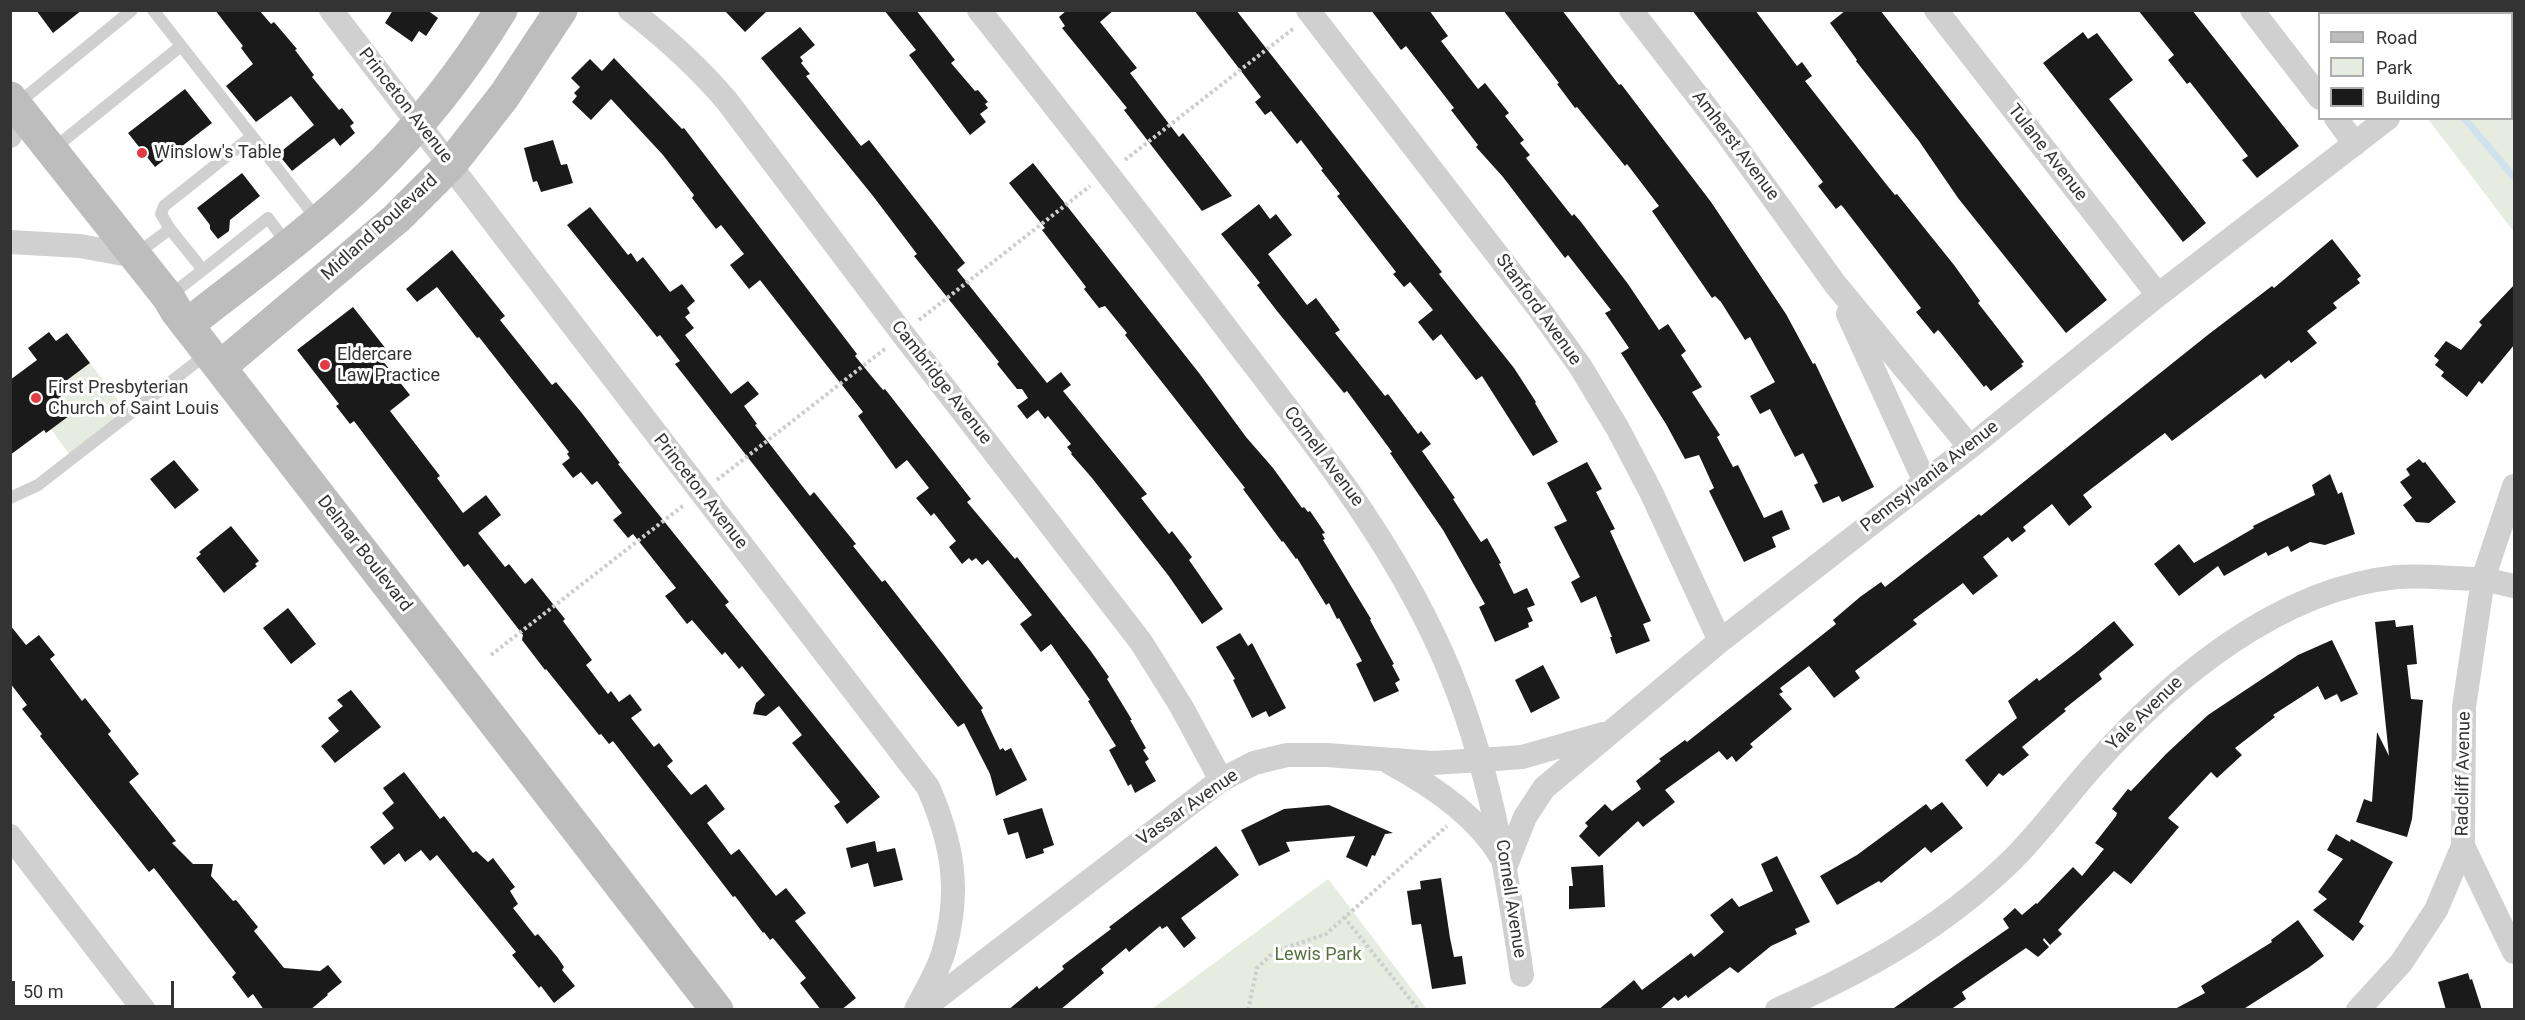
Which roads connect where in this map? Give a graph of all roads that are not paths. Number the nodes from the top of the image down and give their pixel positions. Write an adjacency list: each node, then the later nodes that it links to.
1 (132, 10): 14 (lane)
2 (153, 10): 12 (lane)
3 (331, 10): 17 (street, Princeton Avenue)
4 (501, 10): 17 (main road)
5 (561, 10): 21 (main road, Midland Boulevard)
6 (630, 10): 43 (street, Cambridge Avenue)
7 (980, 10): 42 (street, Cornell Avenue)
8 (1308, 10): 39 (street, Stanford Avenue)
9 (1631, 10): 28 (street, Amherst Avenue)
10 (1936, 10): 29 (street, Tulane Avenue)
11 (2252, 10): 13 (street)
12 (181, 46): 18 (lane); 20 (lane)
13 (2318, 97)
14 (14, 112): 20 (main road, Delmar Boulevard)
15 (2337, 120): 19 (street)
16 (2385, 120): 19 (street, Pennsylvania Avenue)
17 (418, 124): 21 (street, Princeton Avenue); 22 (main road)
18 (252, 136): 22 (lane); 23 (lane)
19 (2355, 144): 29 (street, Pennsylvania Avenue)
20 (51, 151): 26 (main road, Delmar Boulevard)
21 (451, 164): 32 (main road, Midland Boulevard); 51 (street, Princeton Avenue)
22 (318, 221): 25 (main road)
23 (171, 229): 26 (lane); 27 (lane)
24 (10, 242): 26 (street)
25 (288, 245): 27 (lane); 31 (main road)
26 (134, 256): 30 (main road, Delmar Boulevard)
27 (203, 270): 30 (lane)
28 (1835, 284): 33 (street, Amherst Avenue); 34 (street, Amherst Avenue)
29 (2158, 295): 33 (street, Pennsylvania Avenue)
30 (168, 297): 31 (main road, Delmar Boulevard)
31 (187, 325): 32 (main road, Delmar Boulevard)
32 (214, 360): 36 (lane); 50 (main road, Delmar Boulevard)
33 (1970, 447): 34 (street, Pennsylvania Avenue)
34 (1925, 482): 39 (street, Pennsylvania Avenue)
35 (2514, 486): 37 (street)
36 (10, 498)
37 (2482, 579): 38 (street, Yale Avenue); 45 (street, Radcliff Avenue); 52 (street, Yale Avenue)
38 (2514, 586)
39 (1719, 641): 40 (street, Pennsylvania Avenue)
40 (1612, 731): 42 (street, Vassar Avenue); 46 (street, Pennsylvania Avenue)
41 (1385, 760): 42 (street, Vassar Avenue); 43 (street, Vassar Avenue); 46 (street)
42 (1481, 760): 46 (street, Cornell Avenue)
43 (1221, 780): 51 (street, Vassar Avenue)
44 (10, 836): 49 (street)
45 (2463, 846): 47 (street); 53 (street, Radcliff Avenue)
46 (1506, 865): 48 (street, Cornell Avenue)
47 (2514, 952)
48 (1522, 975)
49 (144, 1010)
50 (717, 1010)
51 (918, 1010)
52 (1777, 1010)
53 (2358, 1010)

